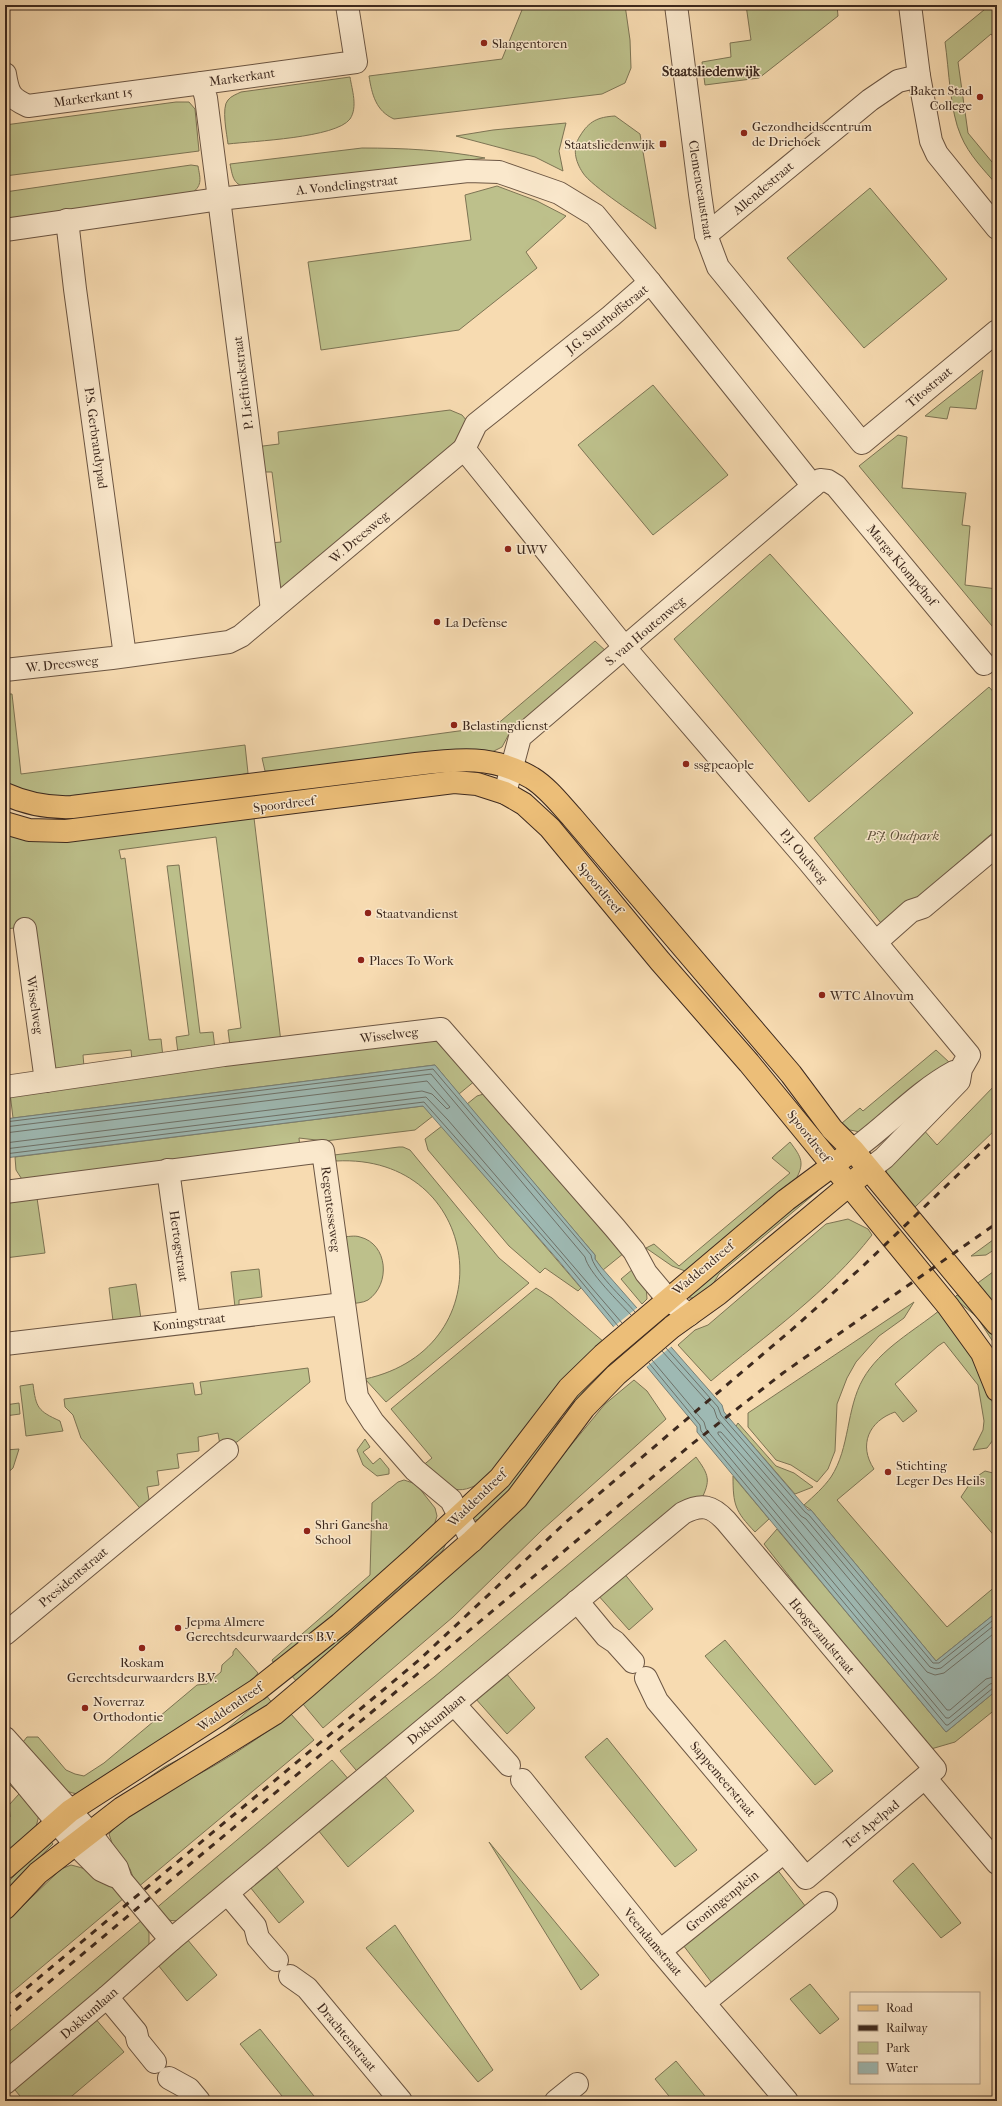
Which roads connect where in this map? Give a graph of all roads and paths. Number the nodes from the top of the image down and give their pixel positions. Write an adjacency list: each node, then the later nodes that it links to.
1 (347, 5): 6 (street, Markerkant)
2 (676, 5): 12 (street, Clemenceaustraat)
3 (910, 5): 5 (street)
4 (5, 74): 6 (street, Markerkant 15)
5 (919, 76): 10 (street); 12 (street, Allendestraat)
6 (202, 83): 7 (street, Markerkant)
7 (214, 156): 8 (street, P. Lieftinckstraat)
8 (219, 199): 9 (street, A. Vondelingstraat); 13 (street, A. Vondelingstraat); 18 (street, P. Lieftinckstraat)
9 (67, 220): 11 (street, A. Vondelingstraat); 20 (street, P.S. Gerbrandypad)
10 (997, 228)
11 (5, 230)
12 (706, 235): 15 (street, Clemenceaustraat)
13 (650, 282): 16 (street, J.G. Suurhoffstraat); 17 (street, J.G. Suurhoffstraat)
14 (997, 331): 15 (street, Titostraat)
15 (862, 443)
16 (464, 449): 18 (street, W. Dreesweg); 19 (street)
17 (813, 486): 19 (street, S. van Houtenweg); 21 (street, Marga Klompéhof)
18 (272, 610): 20 (street, W. Dreesweg)
19 (625, 648): 23 (street, S. van Houtenweg); 29 (street, P.J. Oudweg)
20 (125, 656): 22 (street, W. Dreesweg)
21 (984, 664)
22 (5, 670)
23 (512, 769): 24 (street, S. van Houtenweg); 25 (main road, Spoordreef); 33 (main road, Spoordreef)
24 (505, 793): 26 (main road, Spoordreef); 34 (main road, Spoordreef)
25 (5, 794)
26 (5, 823)
27 (997, 845): 29 (street)
28 (25, 929): 31 (street, Wisselweg)
29 (879, 946): 30 (street, P.J. Oudweg)
30 (961, 1069): 33 (street); 36 (street, P.J. Oudweg)
31 (46, 1081): 32 (street, Wisselweg); 39 (street, Wisselweg)
32 (5, 1087)
33 (853, 1150): 34 (main road, Waddendreef); 36 (main road, Spoordreef)
34 (833, 1166): 37 (main road, Spoordreef); 39 (main road, Waddendreef)
35 (168, 1170): 38 (street, Regentesseweg); 40 (street, Regentesseweg); 42 (street, Hertogstraat)
36 (868, 1170): 37 (main road, Waddendreef); 43 (main road, Spoordreef)
37 (848, 1186): 41 (main road, Waddendreef); 45 (main road, Spoordreef)
38 (10, 1192)
39 (666, 1299): 41 (street, Wisselweg); 48 (main road, Waddendreef)
40 (343, 1304): 42 (street, Koningstraat); 48 (street, Regentesseweg)
41 (681, 1321): 49 (main road, Waddendreef)
42 (189, 1322): 44 (street, Koningstraat)
43 (997, 1324)
44 (5, 1344)
45 (997, 1390)
46 (227, 1450): 51 (street, Presidentstraat)
47 (706, 1507): 50 (street, Dokkumlaan); 54 (street, Hoogezandstraat)
48 (456, 1519): 49 (street, Regentesseweg); 55 (main road, Waddendreef)
49 (472, 1541): 56 (main road, Waddendreef)
50 (577, 1601): 52 (street, Dokkumlaan); 57 (street, Sappemeerstraat)
51 (5, 1634)
52 (454, 1704): 61 (street, Dokkumlaan); 65 (street, Veendamstraat)
53 (6, 1747): 55 (street)
54 (930, 1774): 58 (street, Hoogezandstraat); 60 (street, Ter Apelpad)
55 (64, 1816): 56 (street); 59 (main road, Waddendreef)
56 (82, 1838): 63 (main road, Waddendreef); 64 (street)
57 (784, 1852): 60 (street, Sappemeerstraat); 65 (street, Groningenplein)
58 (997, 1863)
59 (5, 1868)
60 (806, 1878)
61 (228, 1894): 64 (street, Dokkumlaan); 71 (street, Drachtenstraat)
62 (826, 1903): 67 (street)
63 (5, 1908)
64 (171, 1940): 66 (street, Dokkumlaan)
65 (660, 1951): 67 (street, Veendamstraat)
66 (108, 1997): 68 (street, Dokkumlaan); 70 (street)
67 (704, 2003): 73 (street, Veendamstraat)
68 (5, 2084)
69 (577, 2084): 72 (street)
70 (199, 2101)
71 (401, 2101)
72 (556, 2101)
73 (787, 2101)

